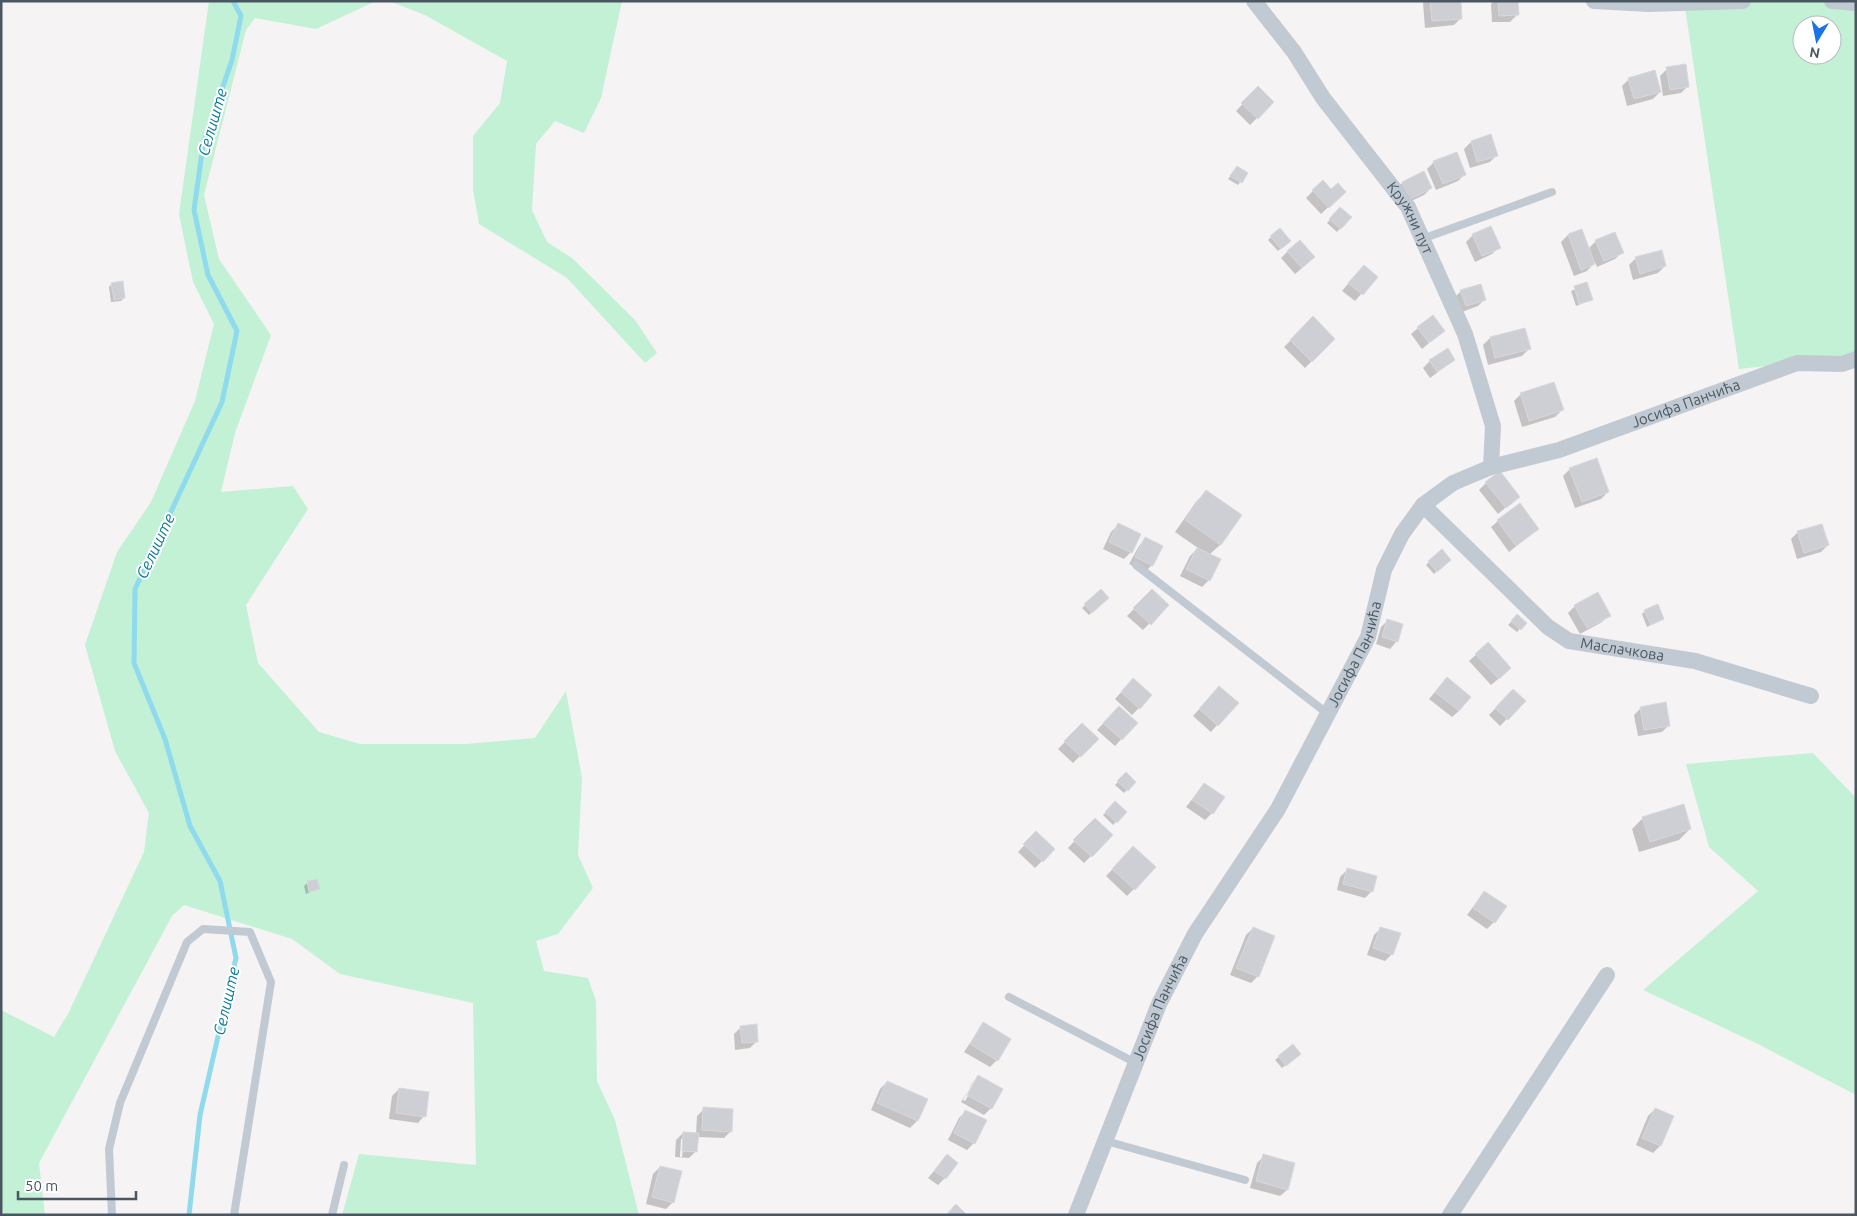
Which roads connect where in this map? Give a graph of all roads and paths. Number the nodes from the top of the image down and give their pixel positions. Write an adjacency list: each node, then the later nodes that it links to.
1 (1254, 1): 7 (street, Кружни пут)
2 (1594, 1): 3 (street)
3 (1743, 1)
4 (1832, 1): 5 (street)
5 (1856, 3)
6 (1552, 192): 7 (lane)
7 (1422, 239): 9 (street, Кружни пут)
8 (1856, 359): 9 (street, Јосифа Панчића)
9 (1491, 467): 10 (street, Јосифа Панчића)
10 (1423, 504): 12 (street, Маслачкова); 13 (street, Јосифа Панчића)
11 (1136, 565): 13 (lane)
12 (1811, 696)
13 (1328, 714): 16 (street, Јосифа Панчића)
14 (1607, 975): 24 (street)
15 (1010, 997): 16 (lane)
16 (1136, 1063): 17 (street, Јосифа Панчића)
17 (1106, 1141): 19 (lane); 23 (street, Јосифа Панчића)
18 (344, 1165): 22 (lane)
19 (1245, 1180)
20 (112, 1215): 21 (lane)
21 (234, 1215)
22 (332, 1215)
23 (1076, 1215)
24 (1450, 1215)

